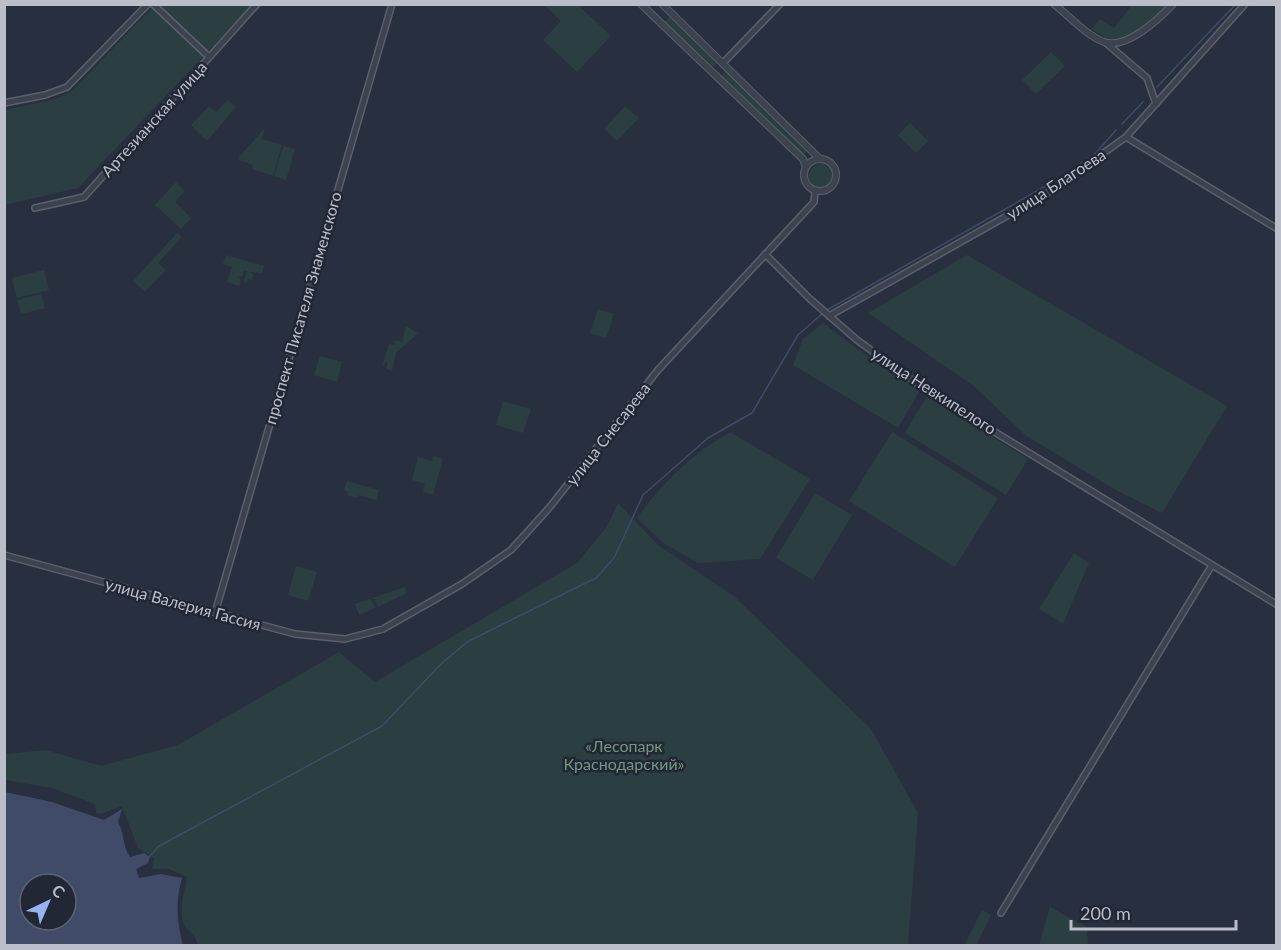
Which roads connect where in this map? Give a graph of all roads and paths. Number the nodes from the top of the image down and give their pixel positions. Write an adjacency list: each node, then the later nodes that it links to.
1 (151, 4): 11 (street); 16 (street)
2 (257, 4): 11 (street, Артезианская улица)
3 (392, 4): 28 (street, проспект Писателя Знаменского)
4 (641, 4): 13 (street)
5 (662, 4): 12 (street)
6 (780, 4): 12 (street)
7 (1054, 4): 10 (street)
8 (1173, 4): 10 (street)
9 (1245, 4): 15 (street, улица Благоева)
10 (1106, 43): 15 (street)
11 (209, 57): 21 (street, Артезианская улица)
12 (723, 63): 13 (street); 14 (street); 18 (street)
13 (710, 71): 14 (street)
14 (717, 78): 19 (street)
15 (1155, 102): 17 (street, улица Благоева)
16 (4, 103)
17 (1126, 137): 22 (street); 24 (street, улица Благоева)
18 (820, 159): 19 (street); 20 (street)
19 (806, 167): 20 (street)
20 (815, 191): 23 (street, улица Снесарева)
21 (35, 208)
22 (1276, 228)
23 (765, 254): 24 (street, улица Невкипелого); 29 (street, улица Снесарева)
24 (828, 315): 26 (street, улица Невкипелого)
25 (4, 555): 28 (street, улица Валерия Гассия)
26 (1212, 565): 27 (street, улица Невкипелого); 30 (street)
27 (1276, 604)
28 (215, 612): 29 (street, улица Валерия Гассия)
29 (365, 636)
30 (1001, 913)

